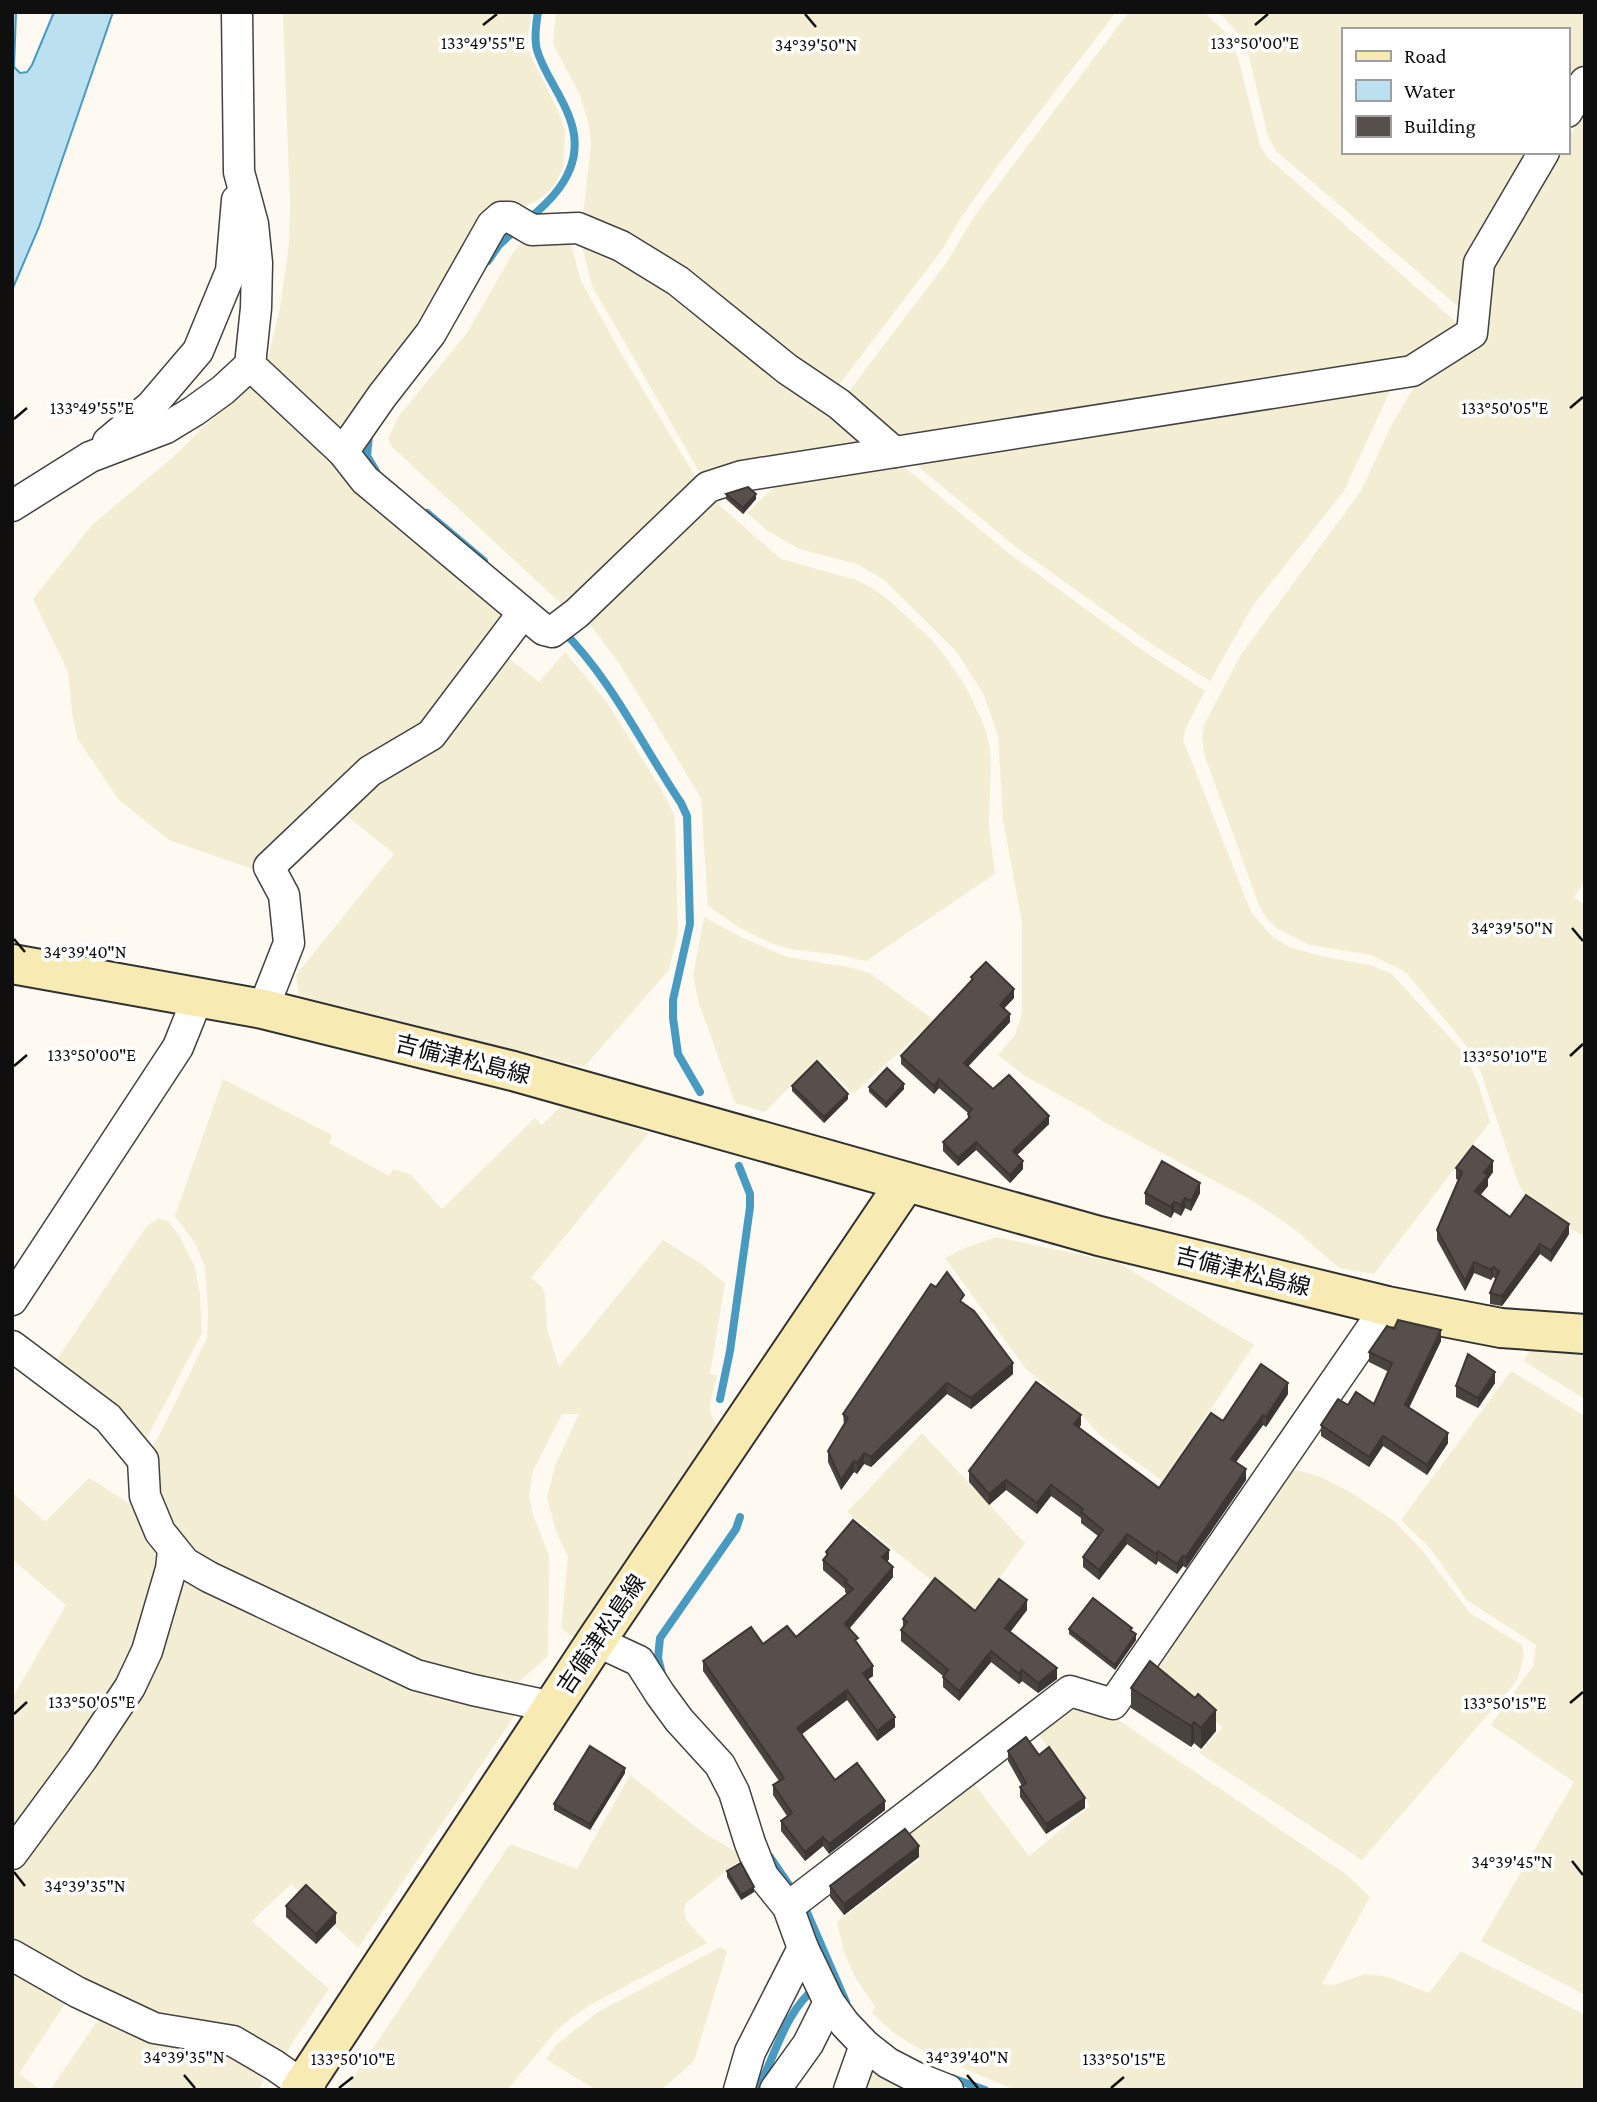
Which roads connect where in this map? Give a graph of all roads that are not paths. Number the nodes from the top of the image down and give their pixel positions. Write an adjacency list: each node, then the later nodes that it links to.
1 (237, 12): 5 (street)
2 (1585, 82): 3 (street)
3 (1569, 109)
4 (1543, 154): 8 (street)
5 (239, 172): 6 (street); 9 (street)
6 (250, 365): 7 (street); 9 (street)
7 (343, 452): 8 (street); 11 (street)
8 (894, 452): 11 (street)
9 (90, 457): 10 (street)
10 (12, 506)
11 (523, 613): 14 (street)
12 (12, 964): 13 (main road, 吉備津松島線)
13 (198, 997): 14 (main road, 吉備津松島線); 16 (street)
14 (262, 1009): 15 (main road, 吉備津松島線)
15 (906, 1182): 17 (main road, 吉備津松島線); 21 (main road, 吉備津松島線)
16 (12, 1300)
17 (1387, 1306): 18 (main road, 吉備津松島線); 24 (street)
18 (1585, 1334)
19 (12, 1346): 20 (street)
20 (173, 1551): 22 (street); 23 (street)
21 (596, 1641): 22 (main road, 吉備津松島線); 24 (street)
22 (553, 1707): 28 (main road, 吉備津松島線)
23 (12, 1854)
24 (795, 1901): 26 (street)
25 (12, 1955): 28 (street)
26 (818, 1980): 27 (street); 29 (street); 30 (street)
27 (865, 2045): 31 (street); 32 (street)
28 (305, 2088)
29 (739, 2090)
30 (775, 2090)
31 (849, 2090)
32 (948, 2090)

